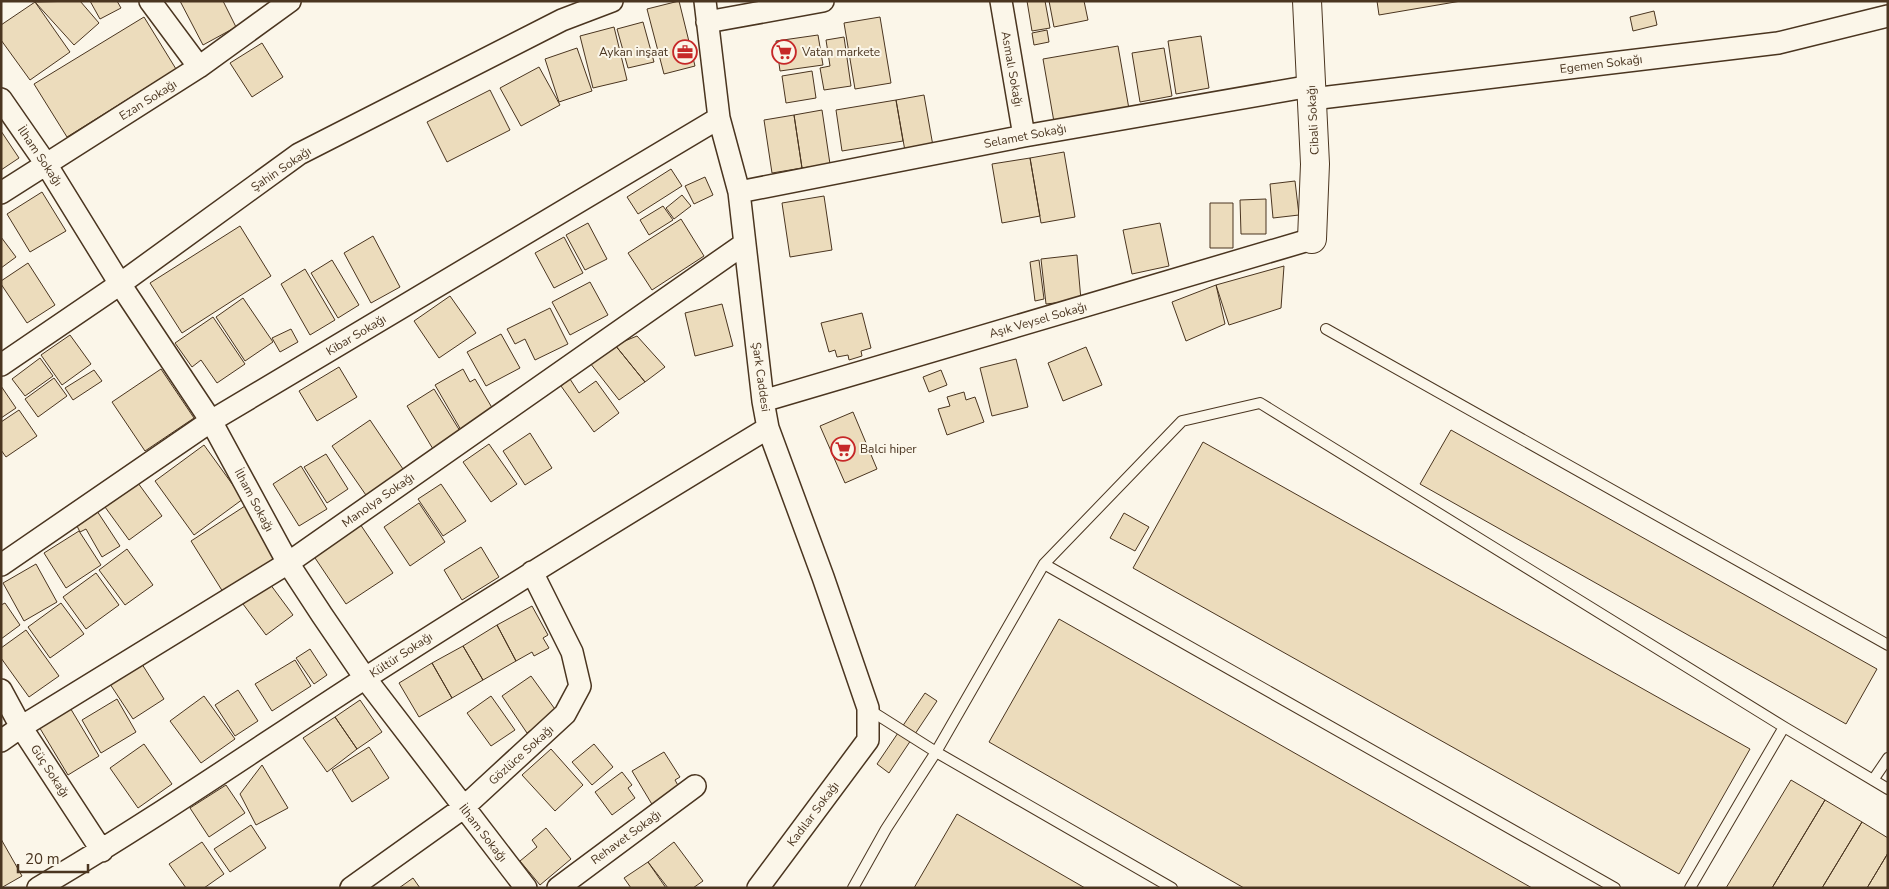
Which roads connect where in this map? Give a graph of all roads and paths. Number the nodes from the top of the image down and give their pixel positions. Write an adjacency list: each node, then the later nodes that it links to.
1 (150, 1): 9 (street)
2 (290, 1): 9 (street, Ezan Sokağı)
3 (612, 1): 19 (street, Şahin Sokağı)
4 (823, 1): 7 (street)
5 (1001, 1): 13 (street, Asmalı Sokağı)
6 (1307, 1): 10 (street, Cibali Sokağı)
7 (706, 11): 12 (street, Şark Caddesi)
8 (1888, 16): 10 (street, Egemen Sokağı)
9 (199, 67): 14 (street, Ezan Sokağı)
10 (1312, 92): 13 (street, Selamet Sokağı); 17 (street, Cibali Sokağı)
11 (1, 99): 14 (street, İlham Sokağı)
12 (719, 118): 15 (street, Şark Caddesi); 23 (street, Kibar Sokağı)
13 (1024, 136): 15 (street, Selamet Sokağı)
14 (46, 164): 16 (street, Ezan Sokağı); 19 (street, İlham Sokağı)
15 (739, 192): 18 (street, Şark Caddesi)
16 (1, 193)
17 (1312, 239): 22 (street, Aşık Veysel Sokağı)
18 (744, 244): 22 (street, Şark Caddesi); 25 (street, Manolya Sokağı)
19 (120, 284): 21 (street, Şahin Sokağı); 23 (street, İlham Sokağı)
20 (1326, 329): 29 (lane)
21 (1, 365)
22 (763, 401): 24 (street, Şark Caddesi)
23 (211, 421): 25 (street, İlham Sokağı); 27 (street, Kibar Sokağı)
24 (768, 428): 28 (street, Kültür Sokağı); 32 (street, Şark Caddesi)
25 (288, 563): 30 (street, İlham Sokağı); 33 (street, Manolya Sokağı)
26 (1044, 564): 34 (lane); 37 (lane); 51 (lane)
27 (1, 565)
28 (532, 572): 30 (street, Kültür Sokağı); 42 (street, Gözlüce Sokağı)
29 (1888, 645)
30 (365, 678): 42 (street, İlham Sokağı); 43 (street, Kültür Sokağı)
31 (1, 690): 33 (street, Güç Sokağı)
32 (868, 708): 35 (street, Şark Caddesi); 37 (lane)
33 (21, 727): 36 (street, Manolya Sokağı); 43 (street, Güç Sokağı)
34 (1784, 727): 39 (lane); 52 (lane)
35 (868, 740): 48 (street, Kadılar Sokağı)
36 (1, 741)
37 (936, 752): 49 (lane); 50 (lane)
38 (1888, 758): 39 (lane)
39 (1873, 780): 41 (lane)
40 (695, 786): 47 (street, Rehavet Sokağı)
41 (1888, 789)
42 (463, 808): 45 (street, Gözlüce Sokağı); 46 (street, İlham Sokağı)
43 (102, 851): 44 (street, Kültür Sokağı)
44 (38, 888)
45 (351, 888)
46 (526, 888)
47 (558, 888)
48 (758, 888)
49 (854, 888)
50 (1172, 888)
51 (1615, 888)
52 (1690, 888)

